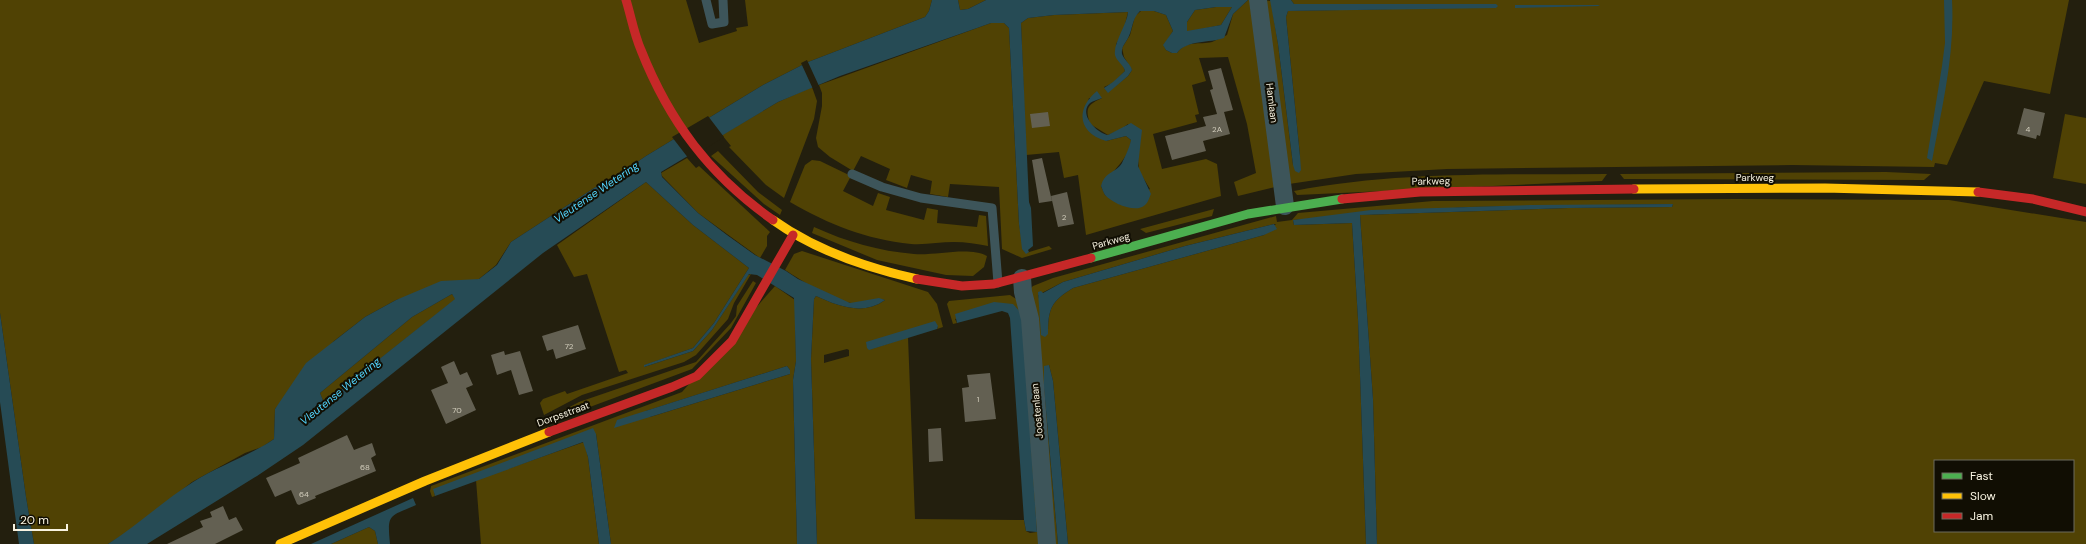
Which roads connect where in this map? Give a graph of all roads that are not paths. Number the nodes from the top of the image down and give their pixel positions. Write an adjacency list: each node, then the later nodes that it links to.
1 (626, 0): 8 (street, Parkweg)
2 (706, 0): 3 (lane)
3 (723, 0)
4 (1258, 0): 6 (street, Hamlaan)
5 (852, 174): 10 (lane)
6 (1285, 206): 7 (street, Parkweg); 9 (street, Parkweg)
7 (2086, 212)
8 (793, 235): 10 (street, Parkweg); 11 (street, Dorpsstraat)
9 (1022, 278): 10 (street, Parkweg); 12 (street, Joostenlaan)
10 (998, 282)
11 (280, 544)
12 (1047, 544)

